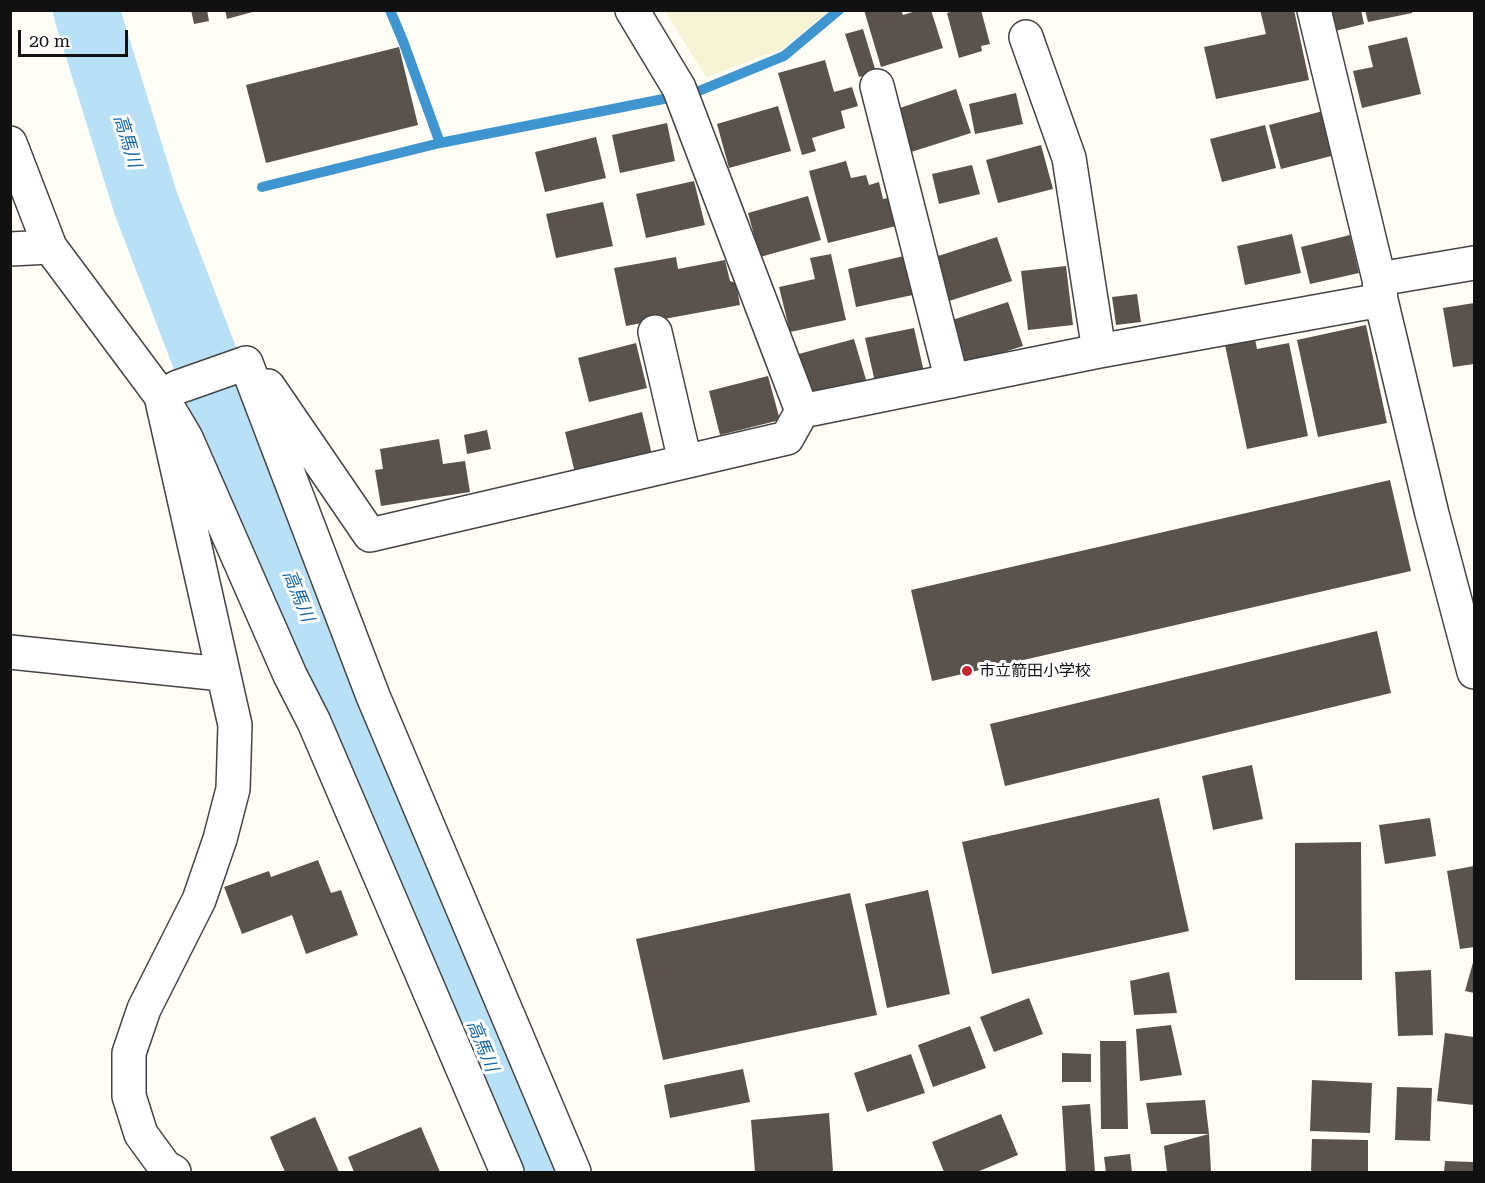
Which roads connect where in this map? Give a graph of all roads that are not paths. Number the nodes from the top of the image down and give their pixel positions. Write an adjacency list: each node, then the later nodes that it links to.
1 (632, 10): 15 (street)
2 (1314, 10): 9 (street)
3 (1026, 37): 11 (street)
4 (877, 86): 13 (street)
5 (10, 142): 6 (street)
6 (50, 247): 7 (street); 14 (street)
7 (10, 249)
8 (1474, 262): 9 (street)
9 (1380, 289): 11 (street); 18 (street)
10 (655, 332): 16 (street)
11 (1099, 351): 13 (street)
12 (238, 366): 14 (street); 16 (street); 22 (street)
13 (952, 381): 15 (street)
14 (170, 392): 19 (street); 21 (street)
15 (802, 411): 16 (street)
16 (685, 461)
17 (10, 652): 19 (street)
18 (1474, 672)
19 (222, 674): 20 (street)
20 (174, 1173)
21 (507, 1173)
22 (574, 1173)

